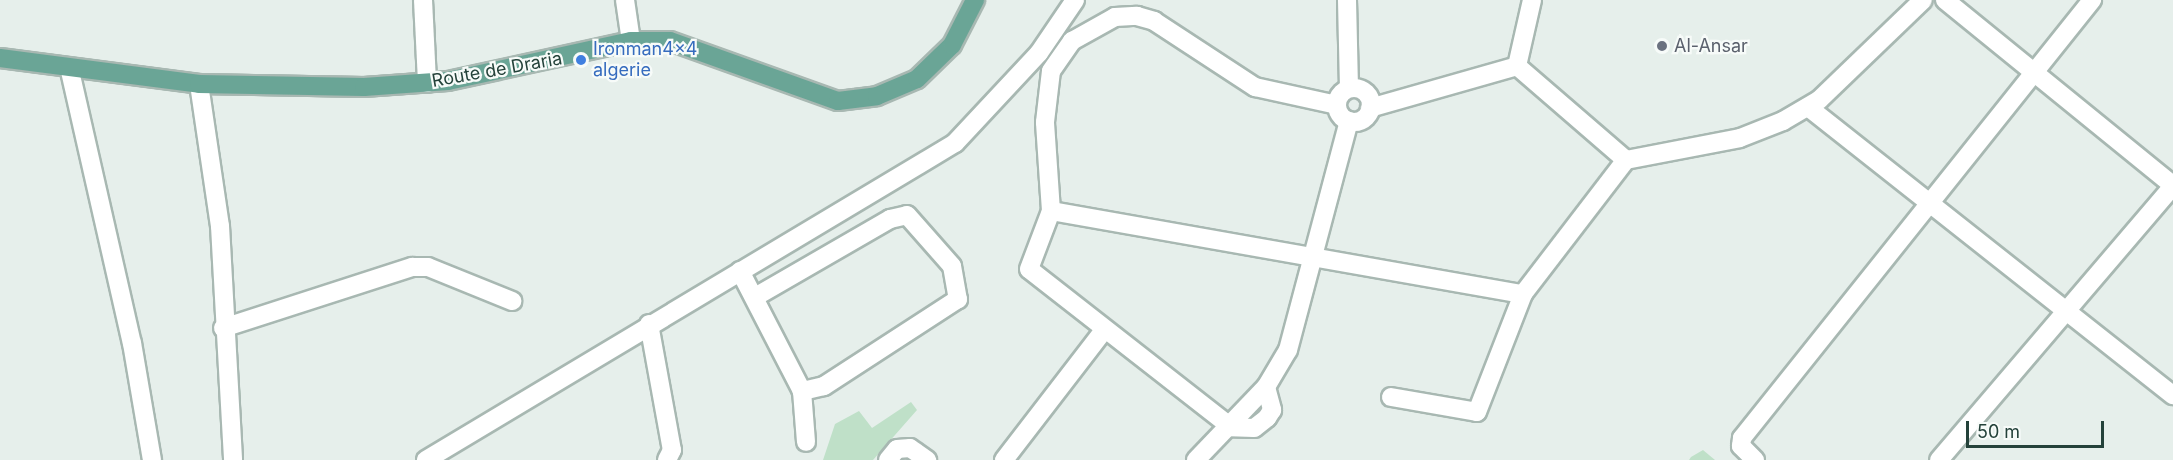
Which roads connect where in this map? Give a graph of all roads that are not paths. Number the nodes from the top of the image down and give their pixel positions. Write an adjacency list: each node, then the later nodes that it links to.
1 (423, 0): 15 (street)
2 (625, 0): 10 (street)
3 (975, 0): 10 (main road, Route de Draria)
4 (1076, 0): 27 (street)
5 (1347, 0): 17 (street)
6 (1532, 0): 12 (street)
7 (1923, 0): 19 (street)
8 (1945, 0): 14 (street)
9 (2091, 0): 14 (street)
10 (631, 41): 15 (main road, Route de Draria)
11 (0, 58): 13 (main road, Route de Draria)
12 (1517, 66): 20 (street); 22 (street)
13 (70, 71): 16 (main road, Route de Draria); 41 (street)
14 (2034, 72): 23 (street); 24 (street)
15 (427, 83): 16 (main road, Route de Draria)
16 (199, 84): 33 (street)
17 (1349, 88): 18 (street); 20 (street)
18 (1337, 105): 21 (street); 25 (street)
19 (1808, 106): 22 (street); 24 (street)
20 (1370, 108): 21 (street)
21 (1349, 121): 26 (street)
22 (1626, 160): 28 (street)
23 (2173, 185): 31 (street)
24 (1926, 205): 31 (street); 40 (street)
25 (1052, 211): 26 (street); 34 (street)
26 (1315, 259): 28 (street); 38 (street)
27 (740, 271): 29 (street); 32 (street)
28 (1524, 294): 37 (street)
29 (755, 297): 35 (street); 35 (street)
30 (512, 301): 33 (street)
31 (2065, 313): 36 (street); 49 (street)
32 (650, 324): 43 (street); 44 (street)
33 (223, 328): 42 (street)
34 (1105, 329): 38 (street); 47 (street)
35 (802, 391): 39 (street)
36 (2173, 395)
37 (1391, 396)
38 (1231, 427): 48 (street)
39 (806, 442)
40 (1750, 458)
41 (152, 460)
42 (233, 460)
43 (426, 460)
44 (667, 460)
45 (888, 460): 46 (street)
46 (927, 460)
47 (1004, 460)
48 (1196, 460)
49 (1939, 460)

